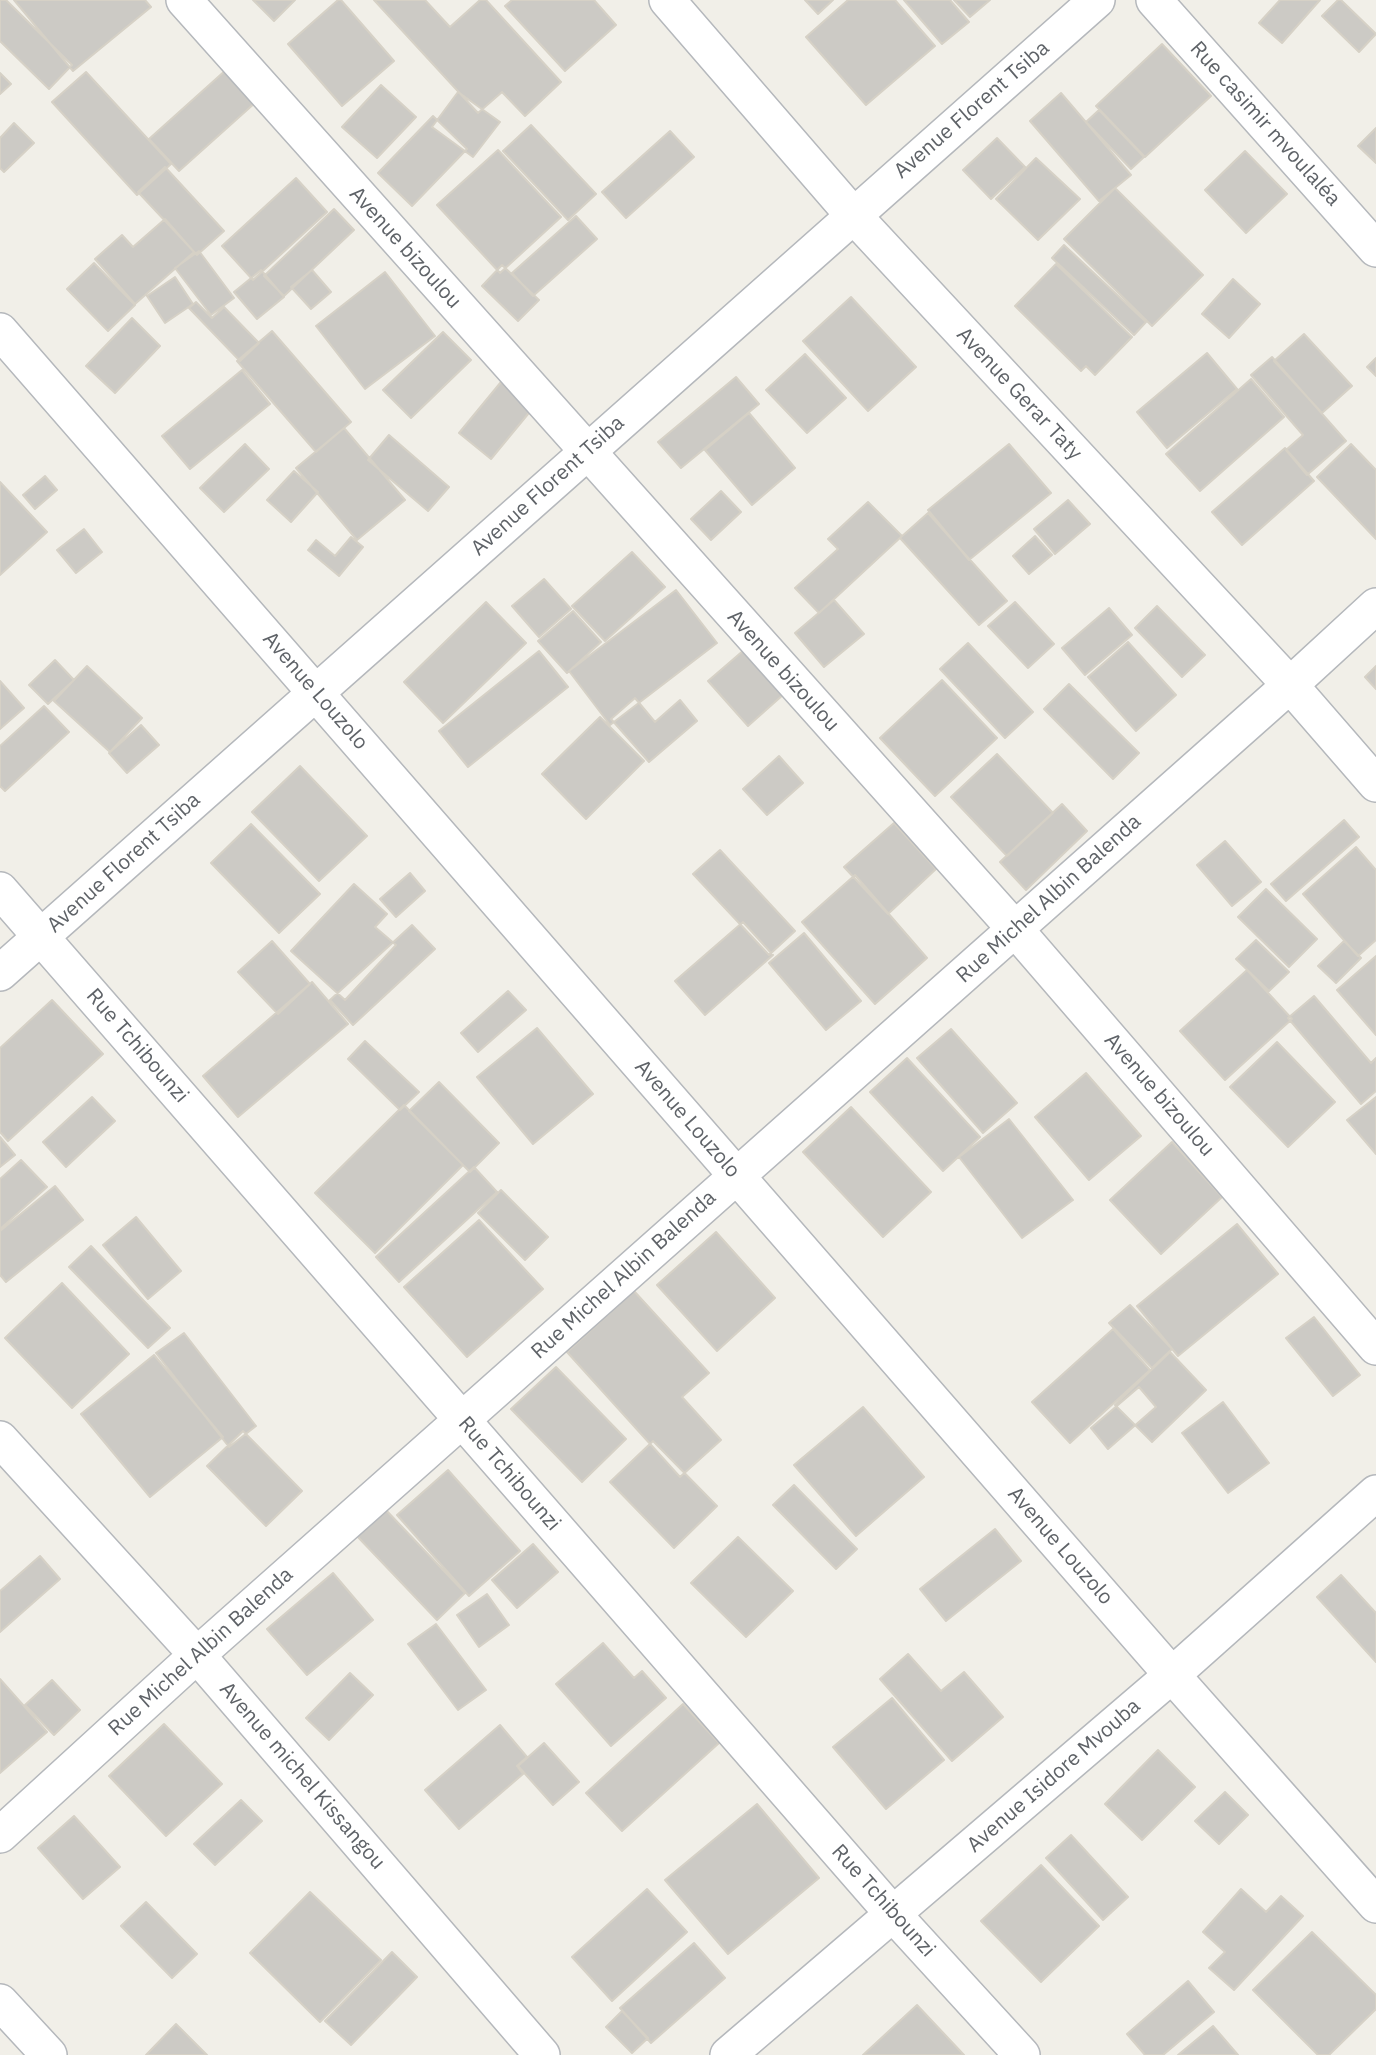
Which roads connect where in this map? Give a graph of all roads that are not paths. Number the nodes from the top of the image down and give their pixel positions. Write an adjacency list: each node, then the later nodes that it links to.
1 (184, 0): 8 (street, Avenue bizoulou)
2 (667, 0): 5 (street, Avenue Gerar Taty)
3 (1097, 0): 5 (street, Avenue Florent Tsiba)
4 (1154, 0): 6 (street, Rue casimir mvoulaléa)
5 (853, 215): 8 (street, Avenue Florent Tsiba); 10 (street, Avenue Gerar Taty)
6 (1376, 249)
7 (0, 331): 11 (street, Avenue Louzolo)
8 (586, 452): 11 (street, Avenue Florent Tsiba); 14 (street, Avenue bizoulou)
9 (1376, 606): 10 (street, Rue Michel Albin Balenda)
10 (1290, 685): 12 (street, Avenue Gerar Taty); 14 (street, Rue Michel Albin Balenda)
11 (315, 692): 15 (street, Avenue Florent Tsiba); 17 (street, Avenue Louzolo)
12 (1376, 784)
13 (0, 890): 15 (street, Rue Tchibounzi)
14 (1015, 929): 17 (street, Rue Michel Albin Balenda); 18 (street, Avenue bizoulou)
15 (42, 936): 16 (street, Avenue Florent Tsiba); 19 (street, Rue Tchibounzi)
16 (0, 973)
17 (736, 1175): 19 (street, Rue Michel Albin Balenda); 23 (street, Avenue Louzolo)
18 (1376, 1347)
19 (462, 1420): 22 (street, Rue Michel Albin Balenda); 26 (street, Rue Tchibounzi)
20 (0, 1439): 22 (street, Avenue michel Kissangou)
21 (1376, 1493): 23 (street, Avenue Isidore Mvouba)
22 (197, 1655): 24 (street, Rue Michel Albin Balenda); 29 (street, Avenue michel Kissangou)
23 (1172, 1675): 25 (street, Avenue Louzolo); 26 (street, Avenue Isidore Mvouba)
24 (0, 1835)
25 (1376, 1905)
26 (893, 1914): 30 (street, Avenue Isidore Mvouba); 31 (street, Rue Tchibounzi)
27 (0, 2002): 28 (street)
28 (48, 2055)
29 (542, 2055)
30 (728, 2055)
31 (1023, 2055)

